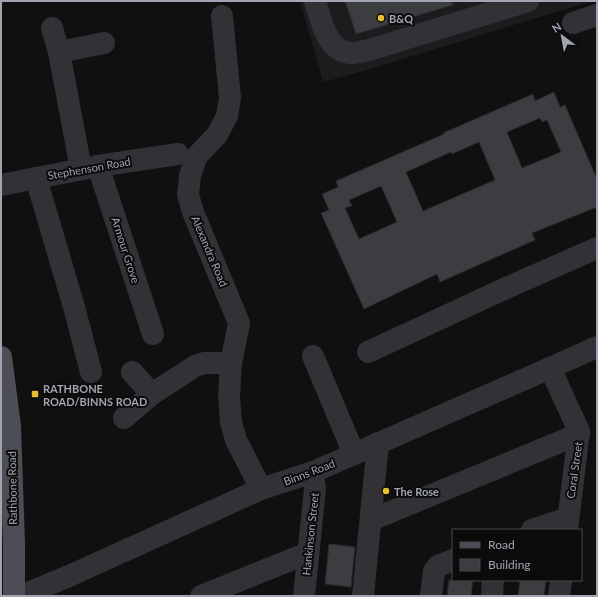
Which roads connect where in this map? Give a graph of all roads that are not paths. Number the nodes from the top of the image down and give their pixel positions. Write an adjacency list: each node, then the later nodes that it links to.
1 (315, 1): 2 (street)
2 (528, 1)
3 (597, 15): 5 (street)
4 (222, 16): 19 (street, Alexandra Road)
5 (573, 23)
6 (52, 28): 8 (street, Armour Grove)
7 (104, 43): 8 (street)
8 (58, 52): 10 (street, Armour Grove)
9 (178, 154): 10 (street, Stephenson Road)
10 (89, 168): 11 (street, Stephenson Road); 14 (street, Armour Grove)
11 (36, 178): 12 (street, Stephenson Road); 21 (street)
12 (1, 185)
13 (597, 248): 16 (street)
14 (153, 334)
15 (597, 347): 20 (street, Binns Road)
16 (368, 352)
17 (313, 356): 27 (street)
18 (1, 357): 28 (main road, Rathbone Road)
19 (231, 363): 23 (street); 30 (street, Alexandra Road)
20 (550, 368): 25 (street, Coral Street); 26 (street, Binns Road)
21 (91, 372)
22 (132, 372): 23 (street)
23 (152, 394): 24 (street)
24 (124, 418)
25 (579, 434): 31 (street); 32 (street, Coral Street)
26 (378, 443): 27 (street, Binns Road); 31 (street)
27 (354, 454): 29 (street, Binns Road)
28 (6, 461): 38 (main road, Rathbone Road)
29 (313, 472): 30 (street, Binns Road); 34 (street, Hankinson Street)
30 (261, 489): 39 (street, Binns Road)
31 (371, 520): 42 (street)
32 (567, 524): 33 (street)
33 (538, 529)
34 (308, 553): 40 (street); 41 (street, Hankinson Street)
35 (452, 560): 43 (street)
36 (493, 581): 44 (street)
37 (561, 581): 45 (street)
38 (14, 596)
39 (21, 596)
40 (200, 596)
41 (304, 596)
42 (363, 596)
43 (431, 596)
44 (492, 596)
45 (559, 596)

